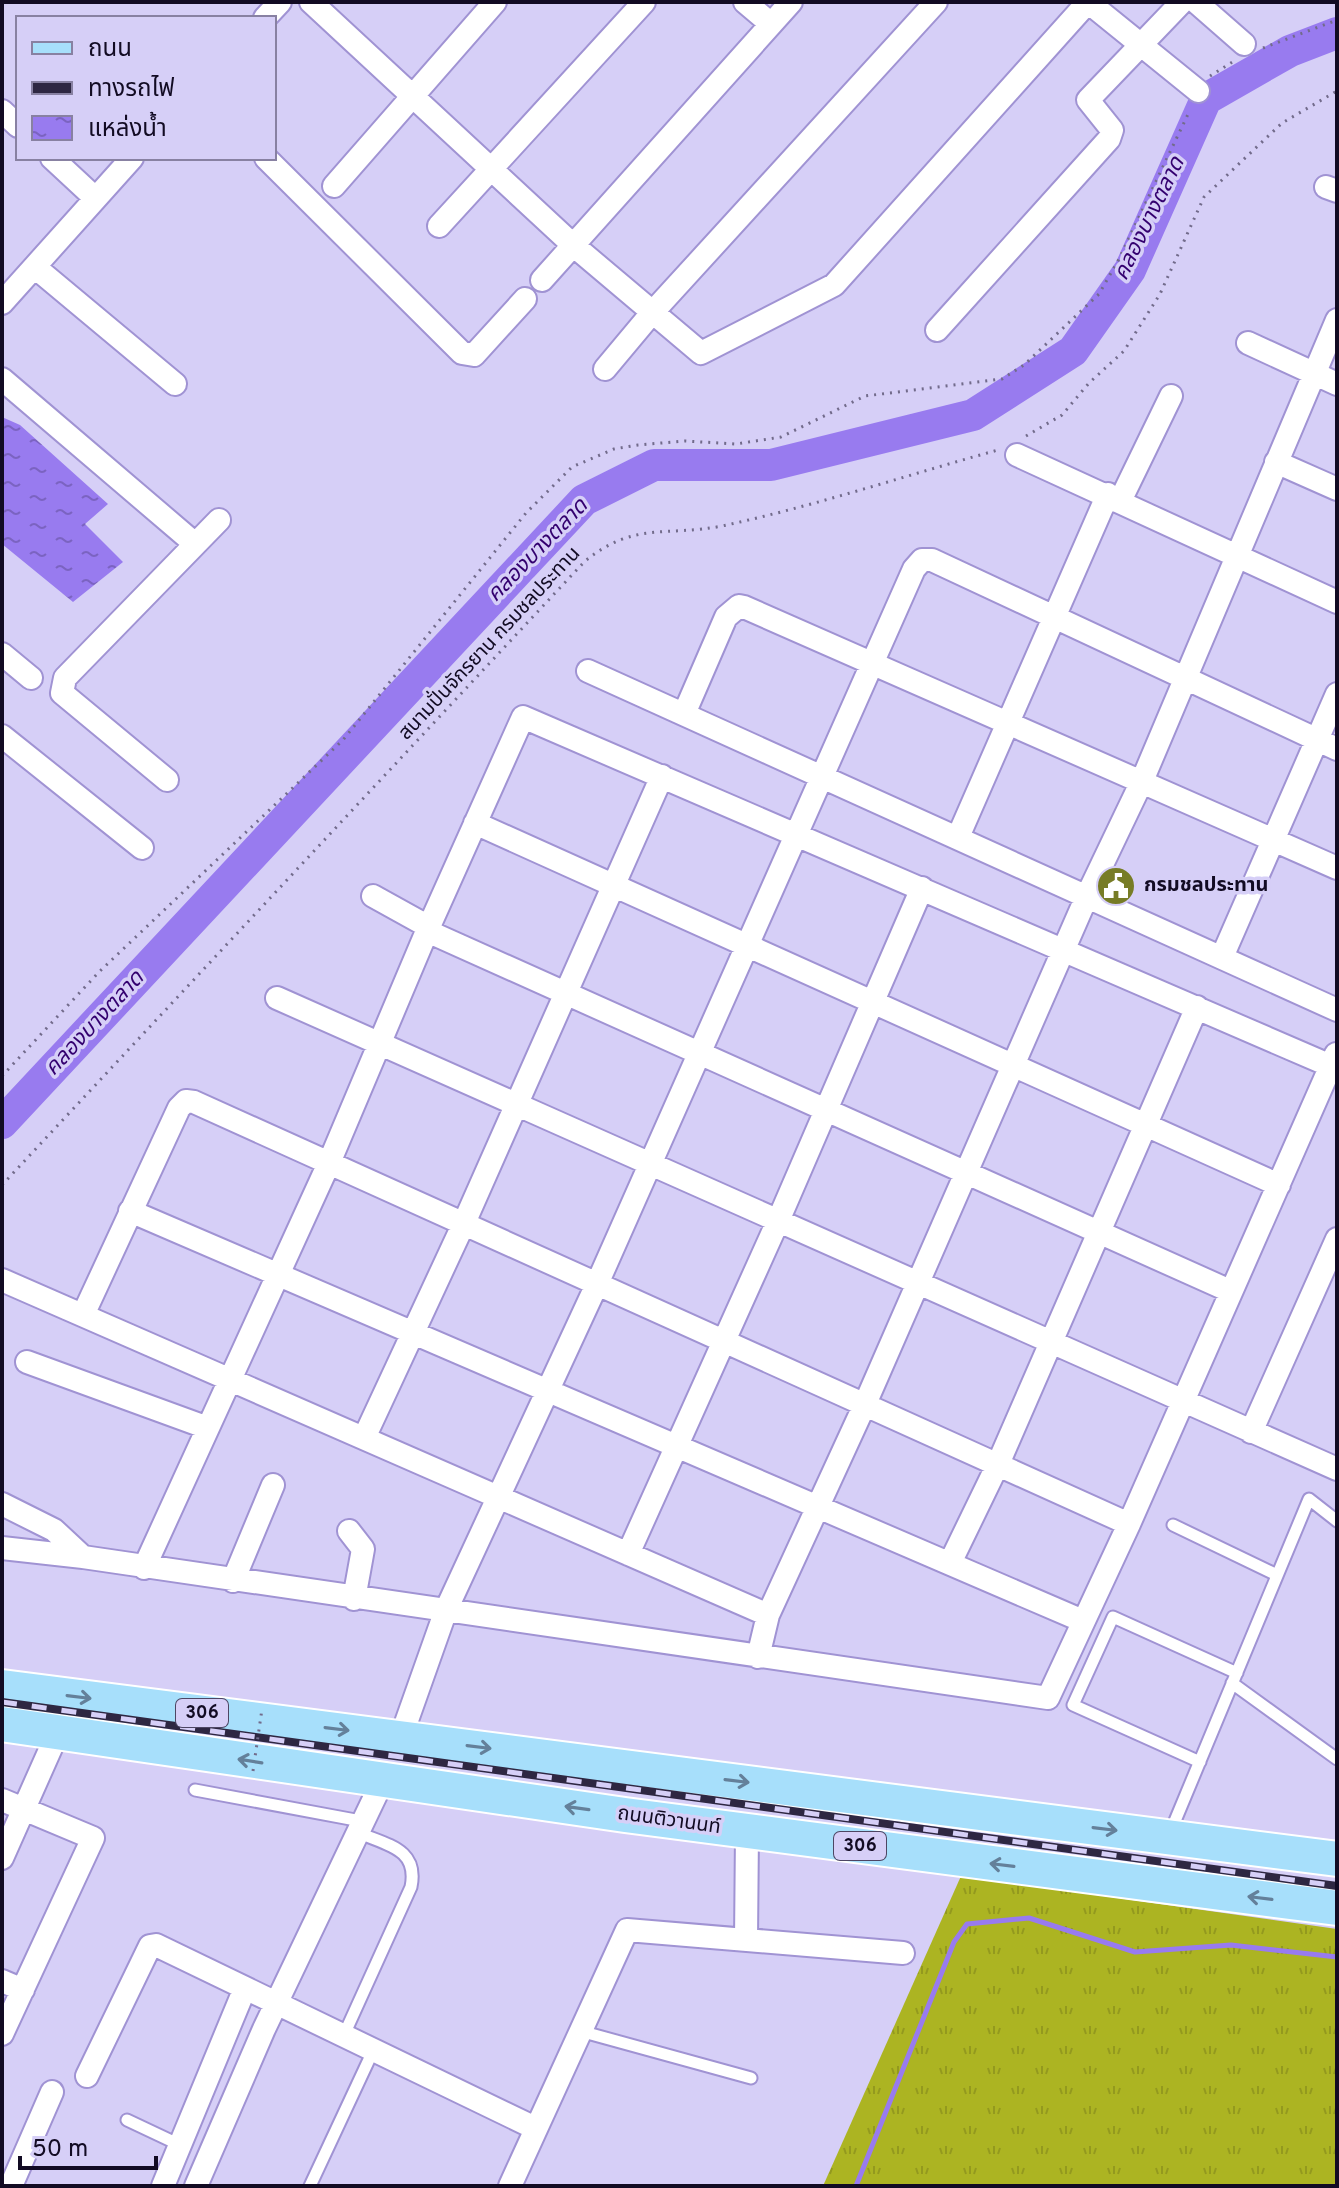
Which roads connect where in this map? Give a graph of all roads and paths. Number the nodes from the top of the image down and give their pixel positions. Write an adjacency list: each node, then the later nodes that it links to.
1 (311, 2): 15 (street)
2 (495, 2): 15 (street)
3 (644, 2): 19 (street)
4 (745, 2): 10 (street)
5 (791, 2): 10 (street)
6 (936, 2): 28 (street)
7 (1088, 2): 12 (street); 28 (street)
8 (1182, 2): 12 (street)
9 (1196, 2): 11 (street)
10 (771, 24): 23 (street)
11 (1244, 44)
12 (1140, 47): 13 (street); 30 (street)
13 (1198, 91): 85 (path)
14 (1337, 91): 38 (path, สนามปั่นจักรยาน กรมชลประทาน)
15 (412, 97): 19 (street); 20 (street)
16 (54, 160): 21 (street)
17 (130, 160): 21 (street)
18 (268, 160): 26 (street)
19 (492, 171): 22 (street); 23 (street)
20 (334, 186)
21 (94, 197): 24 (street)
22 (439, 226)
23 (573, 245): 25 (street); 28 (street)
24 (36, 268): 27 (street); 35 (street)
25 (542, 280)
26 (525, 299)
27 (2, 303)
28 (651, 314): 32 (street)
29 (1337, 320): 33 (street)
30 (937, 330)
31 (1248, 343): 33 (street)
32 (605, 369)
33 (1315, 374): 36 (street); 39 (street)
34 (2, 379): 43 (street)
35 (175, 384)
36 (1337, 384)
37 (1171, 396): 41 (street)
38 (1014, 448): 41 (street); 92 (path, สนามปั่นจักรยาน กรมชลประทาน)
39 (1276, 462): 40 (street); 44 (street)
40 (1337, 489)
41 (1114, 498): 44 (street); 46 (street)
42 (219, 520): 43 (street)
43 (194, 543): 60 (street)
44 (1236, 558): 45 (street); 51 (street)
45 (1337, 602)
46 (1053, 615): 48 (street); 51 (street); 54 (street)
47 (2, 654): 50 (street)
48 (874, 663): 53 (street); 54 (street); 59 (street)
49 (588, 671): 53 (street)
50 (31, 678)
51 (1186, 678): 56 (street); 61 (street)
52 (1337, 694): 56 (street)
53 (684, 714): 59 (street)
54 (1005, 722): 61 (street); 64 (street)
55 (2, 736): 66 (street)
56 (1316, 740): 57 (street); 65 (street)
57 (1337, 749)
58 (662, 776): 62 (street); 63 (street); 68 (street)
59 (823, 777): 63 (street); 64 (street)
60 (167, 780)
61 (1142, 781): 65 (street); 71 (street)
62 (475, 823): 68 (street); 72 (street)
63 (797, 834): 69 (street); 73 (street)
64 (958, 837): 71 (street)
65 (1272, 838): 67 (street); 75 (street)
66 (142, 848)
67 (1337, 868)
68 (614, 885): 73 (street); 76 (street)
69 (922, 888): 74 (street); 78 (street)
70 (373, 896): 72 (street)
71 (1087, 896): 74 (street); 75 (street)
72 (428, 929): 76 (street); 81 (street)
73 (748, 946): 78 (street); 82 (street)
74 (1063, 949): 79 (street); 84 (street)
75 (1222, 957): 80 (street)
76 (565, 993): 82 (street); 86 (street)
77 (277, 998): 81 (street)
78 (874, 1002): 84 (street); 87 (street)
79 (1197, 1007): 83 (street); 88 (street)
80 (1337, 1010)
81 (379, 1043): 86 (street); 89 (street)
82 (698, 1053): 87 (street); 90 (street)
83 (1334, 1060): 93 (street)
84 (1013, 1065): 88 (street); 91 (street)
85 (2, 1076)
86 (516, 1104): 90 (street); 96 (street)
87 (826, 1110): 91 (street); 95 (street)
88 (1147, 1125): 93 (street); 97 (street)
89 (329, 1163): 94 (street); 96 (street); 99 (street)
90 (649, 1164): 95 (street); 102 (street)
91 (964, 1172): 97 (street); 101 (street)
92 (2, 1185)
93 (1279, 1185): 103 (street)
94 (130, 1211): 99 (street); 104 (street)
95 (778, 1221): 101 (street); 106 (street)
96 (464, 1223): 102 (street); 105 (street)
97 (1098, 1231): 103 (street); 107 (street)
98 (1337, 1239): 114 (street)
99 (277, 1274): 105 (street); 109 (street)
100 (2, 1280): 104 (street)
101 (917, 1283): 107 (street); 112 (street)
102 (597, 1284): 106 (street); 110 (street)
103 (1230, 1291): 111 (street)
104 (83, 1315): 109 (street)
105 (412, 1332): 110 (street); 115 (street)
106 (725, 1341): 112 (street); 116 (street)
107 (1050, 1342): 111 (street); 117 (street)
108 (27, 1362): 113 (street)
109 (231, 1380): 113 (street); 115 (street)
110 (546, 1390): 116 (street); 120 (street)
111 (1183, 1402): 114 (street); 124 (street)
112 (865, 1404): 117 (street); 122 (street)
113 (208, 1428): 131 (street)
114 (1251, 1432): 118 (street)
115 (364, 1438): 120 (street)
116 (675, 1445): 122 (street); 128 (street)
117 (998, 1464): 124 (street); 130 (street)
118 (1337, 1469)
119 (273, 1485): 133 (street)
120 (497, 1497): 128 (street); 135 (street)
121 (2, 1504): 129 (street)
122 (816, 1506): 130 (street); 136 (street)
123 (1337, 1521): 132 (lane)
124 (1129, 1524): 137 (street)
125 (1173, 1525): 132 (lane)
126 (349, 1531): 134 (street)
127 (2, 1548): 129 (street)
128 (628, 1554): 136 (street)
129 (83, 1557): 131 (street)
130 (950, 1563): 137 (street)
131 (144, 1568): 133 (street)
132 (1277, 1575): 139 (lane)
133 (233, 1581): 134 (street)
134 (354, 1599): 135 (street)
135 (446, 1610): 138 (street); 144 (street)
136 (768, 1615): 138 (street)
137 (1083, 1621): 138 (street)
138 (758, 1657)
139 (1235, 1678): 145 (lane); 146 (lane); 146 (lane)
140 (2, 1687): 144 (main road, 306, one-way to 144)
141 (262, 1709): 147 (path, bridge)
142 (2, 1724): 143 (main road, ถนนติวานนท์ / 306)
143 (58, 1732): 148 (main road, ถนนติวานนท์ / 306, one-way to 143); 151 (street)
144 (401, 1737): 148 (main road); 154 (main road, 306, one-way to 154)
145 (1337, 1759)
146 (1200, 1762): 154 (lane)
147 (253, 1771)
148 (383, 1780): 152 (street); 153 (main road, ถนนติวานนท์ / 306, one-way to 148)
149 (195, 1790): 152 (lane)
150 (2, 1800): 151 (street)
151 (23, 1810): 155 (street); 160 (street)
152 (359, 1826): 162 (street); 165 (lane)
153 (747, 1832): 157 (main road, ถนนติวานนท์ / 306, one-way to 153); 158 (street)
154 (1168, 1837): 156 (main road, 306)
155 (2, 1858)
156 (1337, 1859)
157 (1337, 1908)
158 (746, 1940): 159 (street); 163 (street)
159 (903, 1953)
160 (12, 1985): 164 (street)
161 (245, 1988): 162 (street); 167 (street); 172 (street)
162 (276, 2005): 165 (street); 175 (street)
163 (580, 2031): 168 (lane); 171 (street)
164 (2, 2034)
165 (343, 2037): 166 (street)
166 (373, 2051): 171 (street); 176 (lane)
167 (87, 2076)
168 (751, 2078)
169 (52, 2092): 173 (street)
170 (127, 2120): 172 (lane)
171 (535, 2128): 177 (street)
172 (180, 2145): 174 (street)
173 (11, 2186)
174 (163, 2186)
175 (196, 2186)
176 (310, 2186)
177 (510, 2186)

